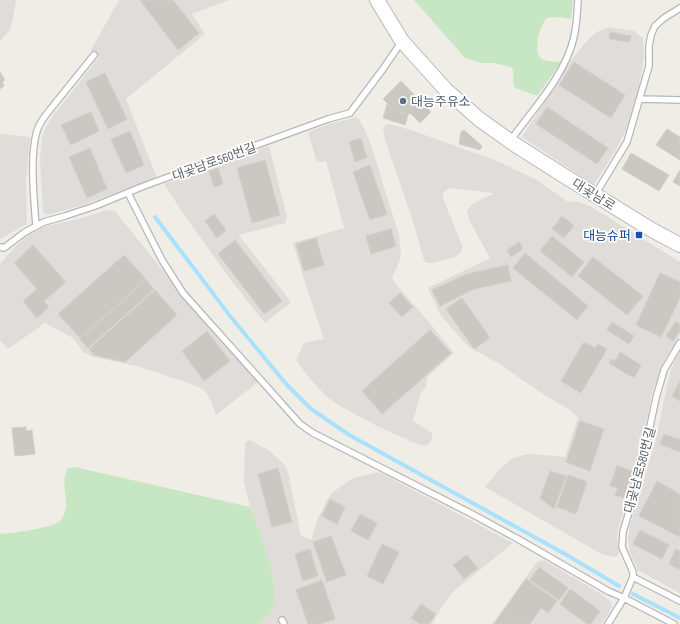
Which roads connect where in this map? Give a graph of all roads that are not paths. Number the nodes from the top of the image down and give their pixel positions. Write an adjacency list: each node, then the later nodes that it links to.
1 (377, 0): 4 (street, 대곶남로)
2 (578, 0): 8 (lane)
3 (680, 8): 6 (lane)
4 (402, 41): 8 (street, 대곶남로); 9 (lane, 대곶남로560번길)
5 (94, 55): 11 (lane)
6 (640, 99): 7 (lane); 10 (lane)
7 (680, 100)
8 (510, 141): 10 (street, 대곶남로)
9 (128, 193): 11 (lane, 대곶남로560번길); 16 (lane)
10 (595, 195): 12 (street, 대곶남로)
11 (36, 226): 13 (lane, 대곶남로560번길)
12 (680, 245)
13 (1, 249)
14 (680, 343): 15 (lane, 대곶남로580번길)
15 (634, 577): 16 (lane); 17 (lane)
16 (624, 598): 18 (lane); 19 (lane)
17 (680, 601)
18 (608, 624)
19 (674, 624)

